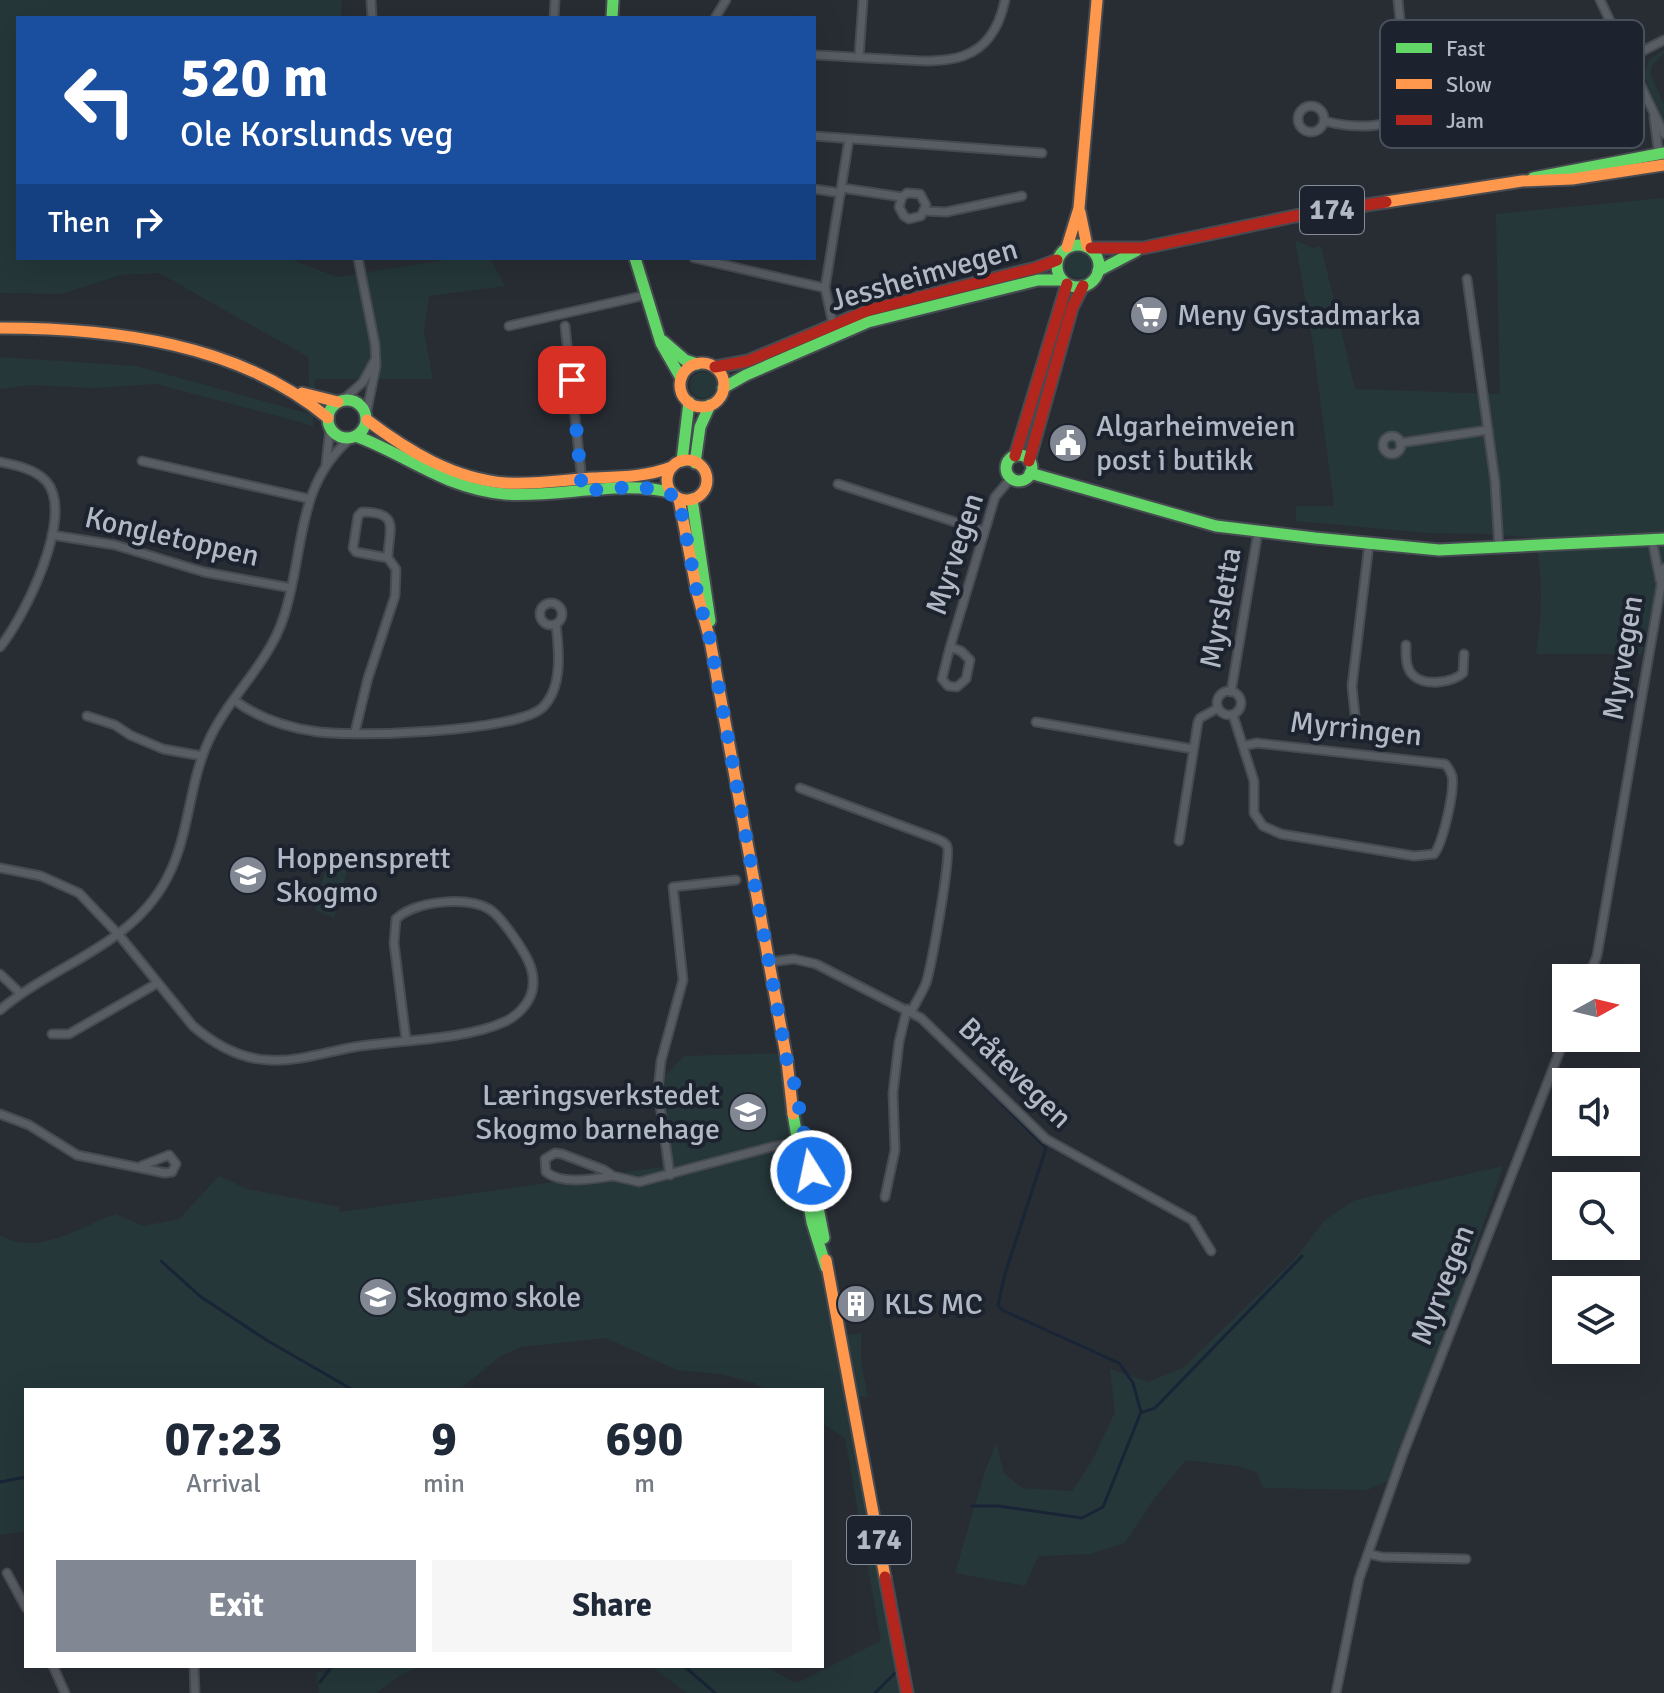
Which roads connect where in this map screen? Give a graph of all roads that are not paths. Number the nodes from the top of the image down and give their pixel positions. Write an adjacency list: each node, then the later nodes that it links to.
1 (863, 0): 11 (street)
2 (1005, 0): 11 (street)
3 (1097, 0): 25 (main road)
4 (1398, 0): 6 (street)
5 (1600, 0): 7 (street)
6 (1400, 20)
7 (1610, 20)
8 (1664, 40): 9 (street)
9 (1644, 50)
10 (816, 55): 11 (street)
11 (859, 57)
12 (1644, 91): 13 (street)
13 (1653, 111): 16 (street); 20 (street)
14 (1324, 121): 15 (street)
15 (1380, 123)
16 (1664, 134)
17 (816, 136): 18 (street)
18 (849, 139): 19 (street); 22 (street)
19 (1042, 153)
20 (1662, 158): 29 (main road, 174)
21 (816, 189): 22 (street)
22 (841, 190): 24 (street); 40 (street)
23 (1022, 196): 26 (street)
24 (902, 197): 26 (street); 26 (street)
25 (1079, 208): 27 (main road); 28 (main road)
26 (925, 211)
27 (1067, 247): 28 (main road, 174); 34 (main road)
28 (1089, 247): 29 (main road, 174); 35 (main road)
29 (1143, 248): 35 (main road, 174)
30 (358, 260): 47 (street)
31 (636, 260): 36 (main road)
32 (642, 260): 36 (main road)
33 (703, 260): 40 (street)
34 (1057, 260): 38 (main road); 42 (main road, Jessheimvegen)
35 (1098, 271): 39 (main road, 174)
36 (642, 274): 41 (main road)
37 (1467, 279): 58 (street)
38 (1064, 282): 39 (main road, 174); 51 (main road, Jessheimvegen / 174); 61 (main road)
39 (1083, 286): 67 (main road)
40 (825, 288): 42 (street)
41 (646, 295): 43 (street); 46 (main road)
42 (833, 324): 49 (main road, Jessheimvegen)
43 (509, 326)
44 (565, 326): 70 (street)
45 (0, 328): 52 (main road)
46 (661, 339): 48 (main road); 50 (main road)
47 (375, 360): 53 (street); 56 (street)
48 (697, 364): 49 (main road); 50 (main road)
49 (715, 367): 51 (main road)
50 (681, 378): 54 (main road, 174)
51 (723, 388): 55 (main road, 174)
52 (297, 393): 53 (main road); 57 (main road)
53 (341, 401): 56 (main road); 57 (main road)
54 (689, 402): 55 (main road); 66 (main road, 174)
55 (710, 405): 64 (main road, 174)
56 (366, 418): 59 (main road); 70 (main road)
57 (329, 423): 59 (main road); 65 (street)
58 (1488, 430): 60 (street); 79 (street)
59 (354, 437): 65 (street); 70 (main road)
60 (1400, 443)
61 (1015, 456): 67 (main road); 68 (main road)
62 (142, 461): 72 (street)
63 (0, 462): 76 (street, Kongletoppen)
64 (695, 463): 66 (main road); 73 (main road, 174)
65 (326, 464): 72 (street)
66 (677, 464): 70 (main road); 71 (main road, 174)
67 (1030, 467): 68 (main road); 75 (main road, Myrvegen)
68 (1011, 478): 74 (street, Myrvegen)
69 (838, 484): 74 (street)
70 (582, 485): 71 (main road)
71 (676, 496): 73 (main road); 85 (main road, 174)
72 (310, 499): 83 (street)
73 (692, 499): 85 (main road, 174)
74 (983, 531): 88 (street, Myrvegen)
75 (1258, 532): 78 (main road, Myrvegen); 90 (street, Myrsletta)
76 (52, 535): 83 (street, Kongletoppen); 87 (street)
77 (1658, 539): 79 (main road, Myrvegen); 82 (street, Myrvegen)
78 (1369, 544): 79 (main road, Myrvegen); 94 (street)
79 (1499, 548)
80 (388, 558): 80 (street); 97 (street)
81 (1664, 568): 82 (street, Myrvegen)
82 (1660, 580): 107 (street, Myrvegen)
83 (291, 588): 91 (street)
84 (556, 624): 97 (street)
85 (710, 640): 106 (main road, 174)
86 (1406, 645): 89 (street)
87 (0, 647)
88 (950, 647): 88 (street, Myrvegen)
89 (1464, 654)
90 (1231, 692): 92 (street); 93 (street)
91 (234, 700): 97 (street); 100 (street)
92 (1218, 708): 93 (street); 99 (street, Myrsletta)
93 (1233, 715): 98 (street, Myrringen)
94 (1355, 715)
95 (87, 716): 100 (street)
96 (1036, 722): 99 (street)
97 (355, 732)
98 (1243, 746): 98 (street, Myrringen)
99 (1193, 749): 102 (street, Myrsletta)
100 (202, 756): 105 (street)
101 (800, 788): 112 (street)
102 (1179, 841)
103 (0, 868): 105 (street)
104 (736, 880): 119 (street)
105 (119, 935): 109 (street); 110 (street)
106 (770, 962): 112 (street, Bråtevegen); 117 (main road, 174)
107 (1594, 964)
108 (0, 974): 110 (street)
109 (156, 984): 113 (street); 114 (street)
110 (20, 993): 111 (street)
111 (0, 1010)
112 (909, 1010): 121 (street); 122 (street, Bråtevegen)
113 (52, 1034)
114 (406, 1039): 114 (street)
115 (1559, 1052): 123 (street, Myrvegen)
116 (0, 1114): 118 (street)
117 (801, 1142): 119 (street); 131 (main road, 174)
118 (141, 1166)
119 (670, 1175): 120 (street)
120 (613, 1176): 120 (street)
121 (885, 1197)
122 (1211, 1251)
123 (1369, 1554): 124 (street); 132 (street, Myrvegen)
124 (1466, 1559)
125 (7, 1573): 126 (street)
126 (24, 1604)
127 (54, 1668): 129 (street)
128 (194, 1668): 130 (street)
129 (65, 1693)
130 (195, 1693)
131 (907, 1693)
132 (1336, 1693)

